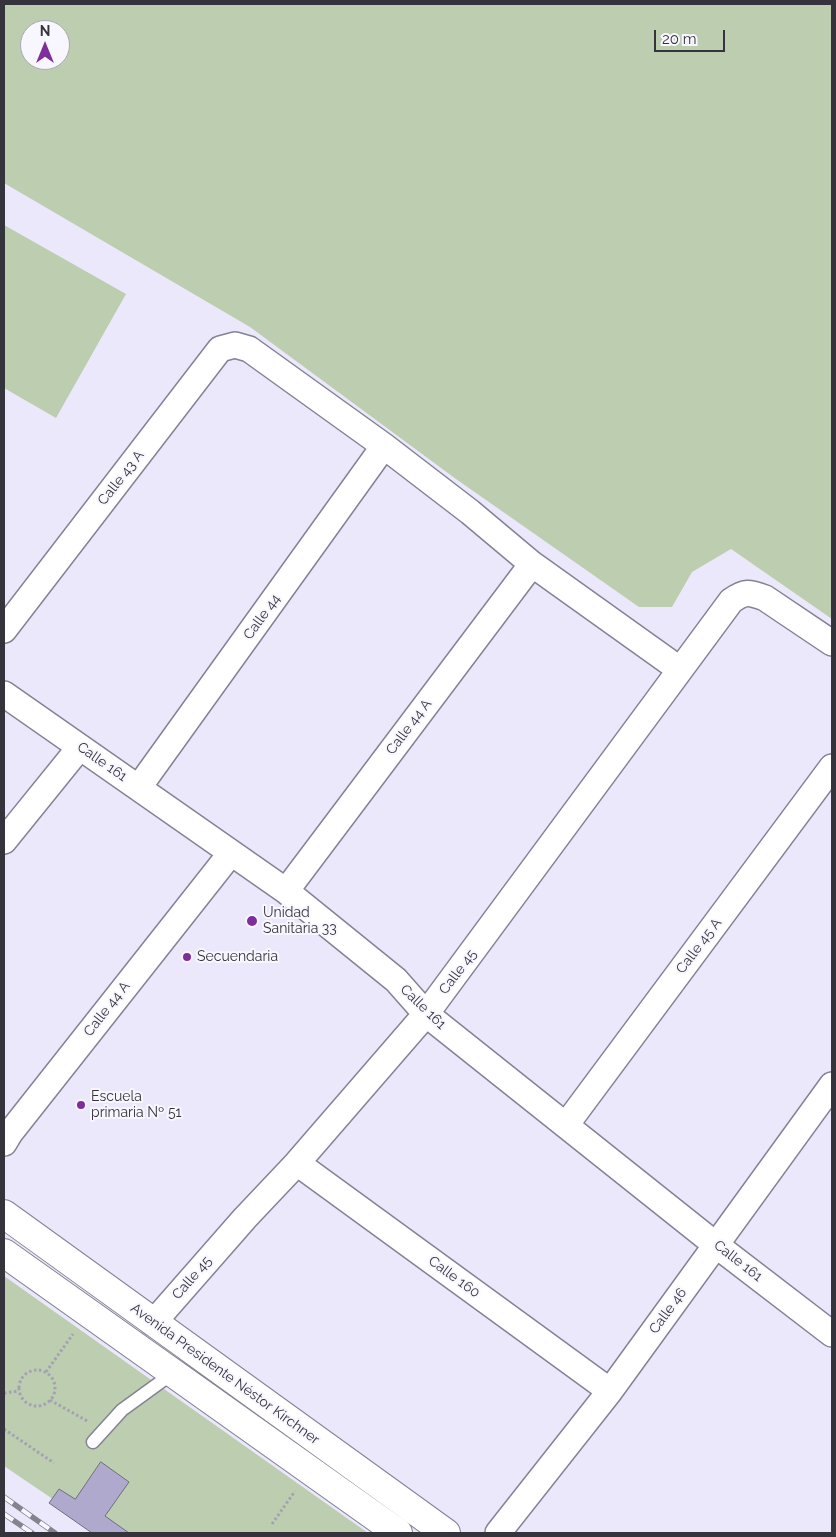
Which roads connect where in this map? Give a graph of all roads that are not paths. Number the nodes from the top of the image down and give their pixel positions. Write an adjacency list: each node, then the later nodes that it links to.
1 (384, 446): 2 (street); 3 (street, Calle 43 A); 9 (street, Calle 44)
2 (532, 564): 5 (street); 12 (street, Calle 44 A)
3 (4, 630)
4 (832, 643): 5 (street, Calle 45)
5 (679, 669): 13 (street, Calle 45)
6 (4, 694): 7 (street, Calle 161)
7 (80, 747): 9 (street, Calle 161); 10 (street)
8 (832, 767): 15 (street, Calle 45 A)
9 (139, 787): 11 (street, Calle 161)
10 (4, 841)
11 (231, 853): 12 (street, Calle 161); 16 (street, Calle 44 A)
12 (286, 890): 13 (street, Calle 161)
13 (426, 1014): 15 (street, Calle 161); 17 (street, Calle 45)
14 (832, 1085): 19 (street, Calle 46)
15 (566, 1125): 19 (street, Calle 161)
16 (4, 1143)
17 (297, 1164): 21 (street, Calle 45); 24 (street, Calle 160)
18 (4, 1214): 21 (main road, Avenida Presidente Néstor Kirchner)
19 (716, 1245): 22 (street, Calle 161); 24 (street, Calle 46)
20 (4, 1253): 23 (main road, Avenida Presidente Néstor Kirchner)
21 (153, 1323): 27 (main road, Avenida Presidente Néstor Kirchner)
22 (832, 1334)
23 (173, 1373): 25 (lane); 26 (main road, Avenida Presidente Néstor Kirchner)
24 (610, 1391): 28 (street, Calle 46)
25 (93, 1442)
26 (398, 1533)
27 (446, 1533)
28 (498, 1533)

